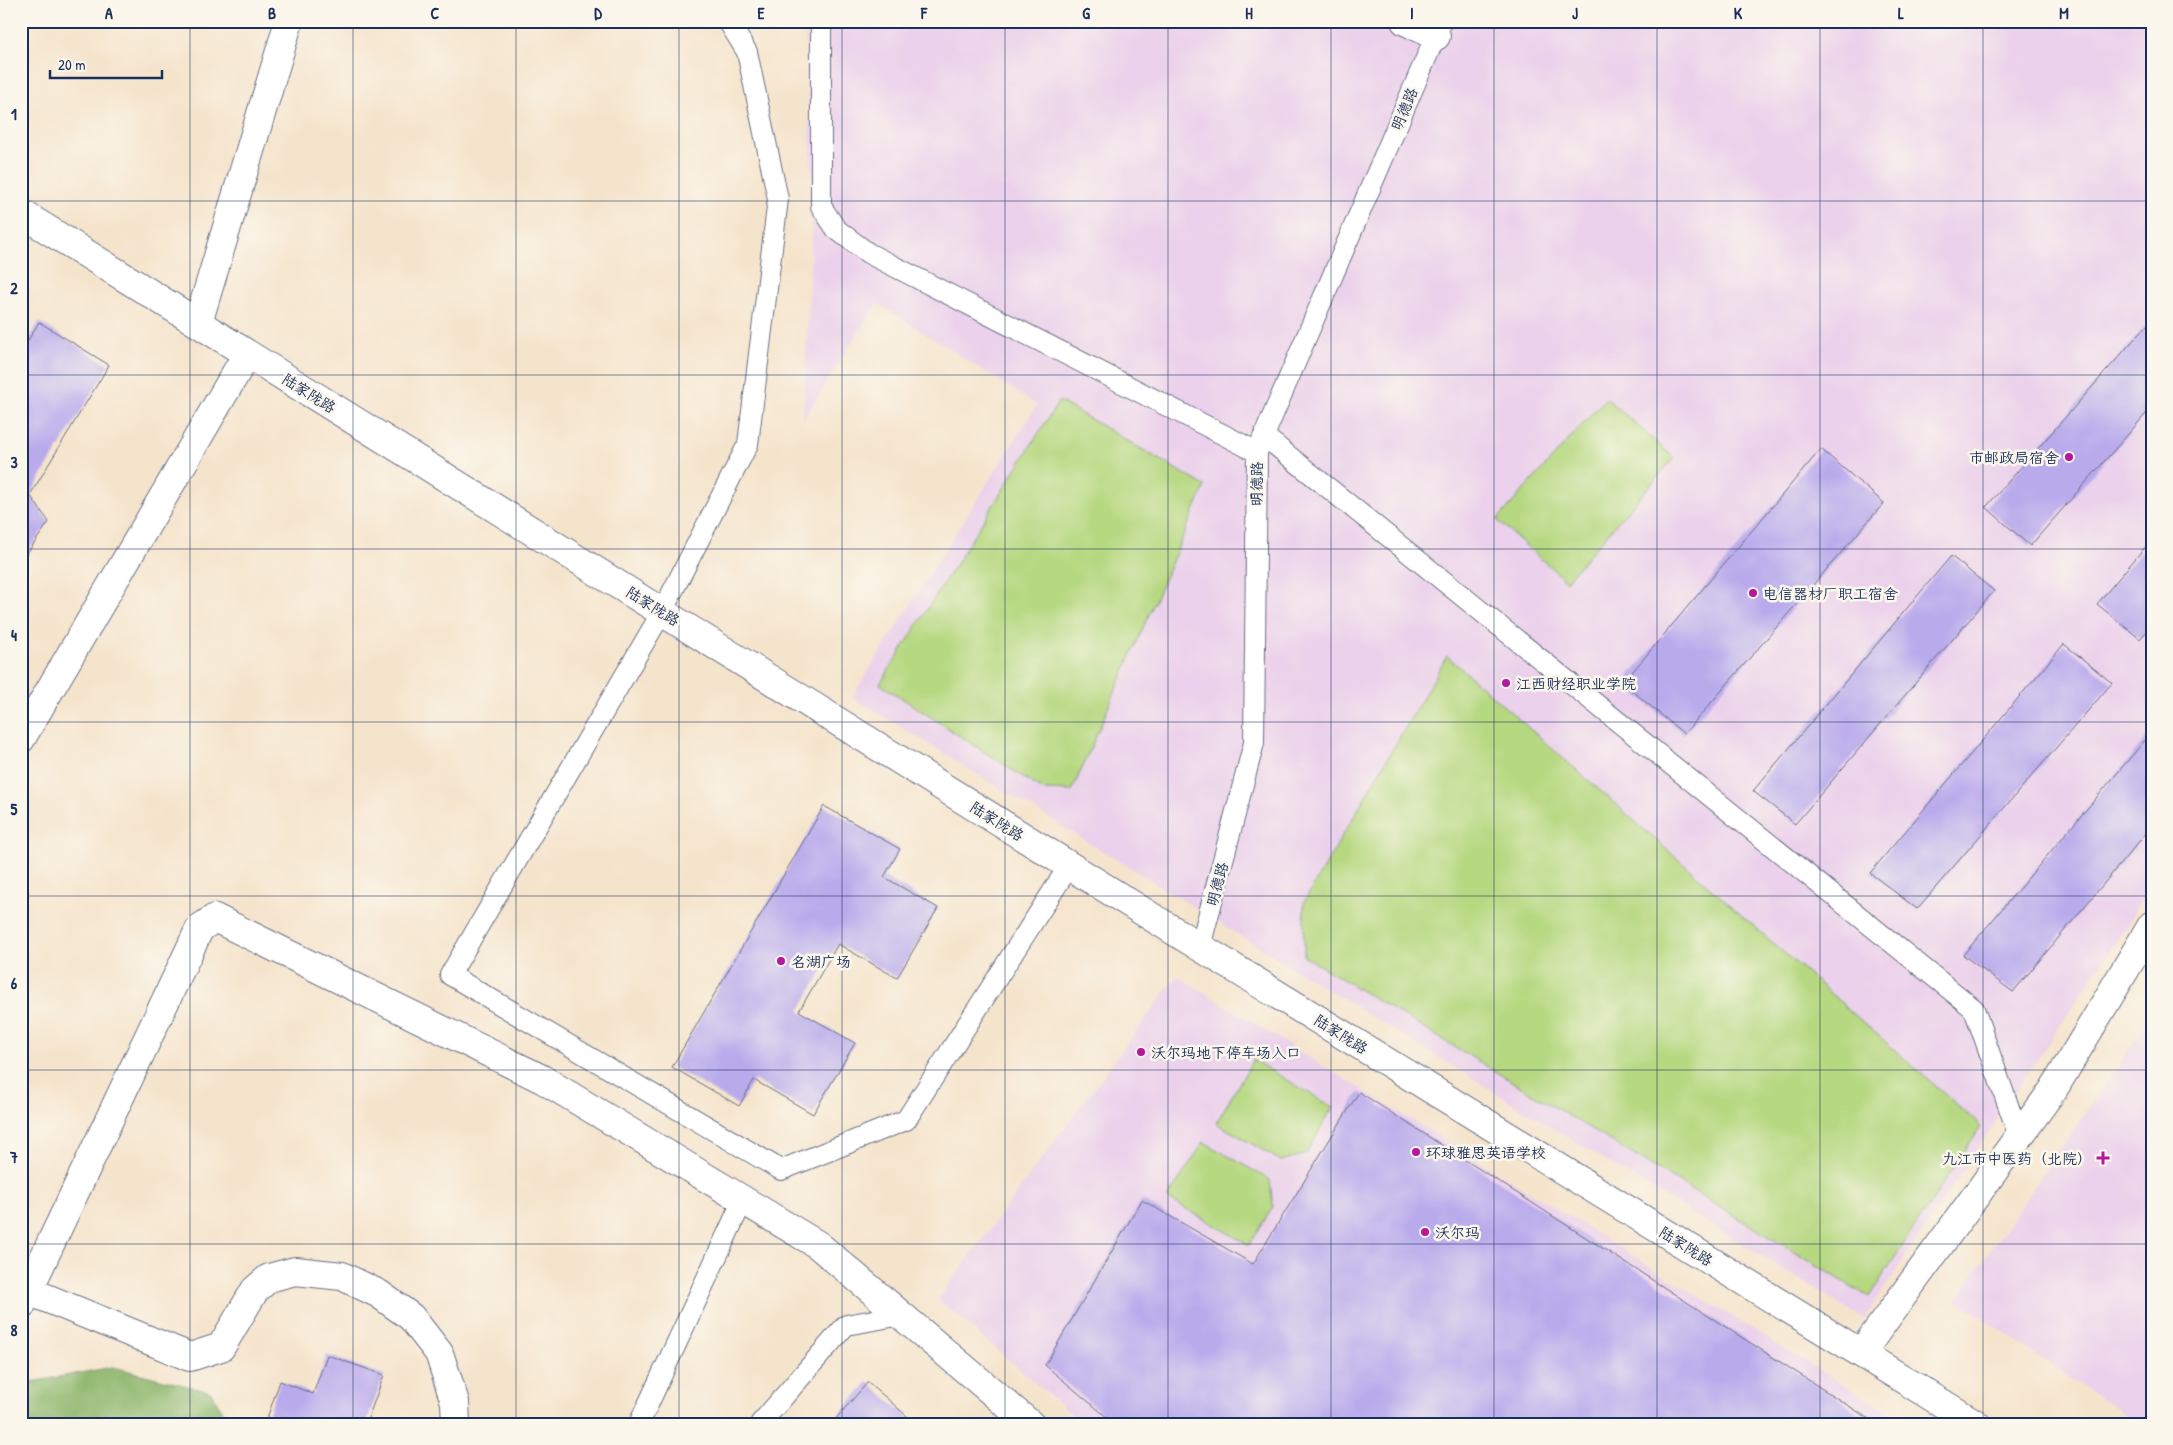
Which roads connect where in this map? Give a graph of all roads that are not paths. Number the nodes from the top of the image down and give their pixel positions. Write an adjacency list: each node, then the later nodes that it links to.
1 (290, 21): 7 (street)
2 (728, 21): 10 (lane)
3 (821, 21): 9 (lane)
4 (1405, 21): 5 (street)
5 (1439, 28): 9 (lane, 明德路)
6 (21, 213): 7 (street, 陆家陇路)
7 (198, 323): 8 (street, 陆家陇路)
8 (247, 354): 10 (street, 陆家陇路); 11 (street)
9 (1260, 444): 14 (lane, 明德路); 15 (lane)
10 (662, 612): 12 (street, 陆家陇路); 12 (lane)
11 (21, 739)
12 (1069, 866): 14 (street, 陆家陇路)
13 (2152, 925): 15 (street)
14 (1200, 947): 19 (street, 陆家陇路)
15 (2019, 1136): 19 (street)
16 (743, 1200): 17 (street); 18 (street); 21 (lane)
17 (25, 1299): 20 (street)
18 (902, 1315): 22 (lane); 23 (street)
19 (1861, 1353): 24 (street, 陆家陇路)
20 (456, 1424)
21 (639, 1424)
22 (760, 1424)
23 (1030, 1424)
24 (1976, 1424)

